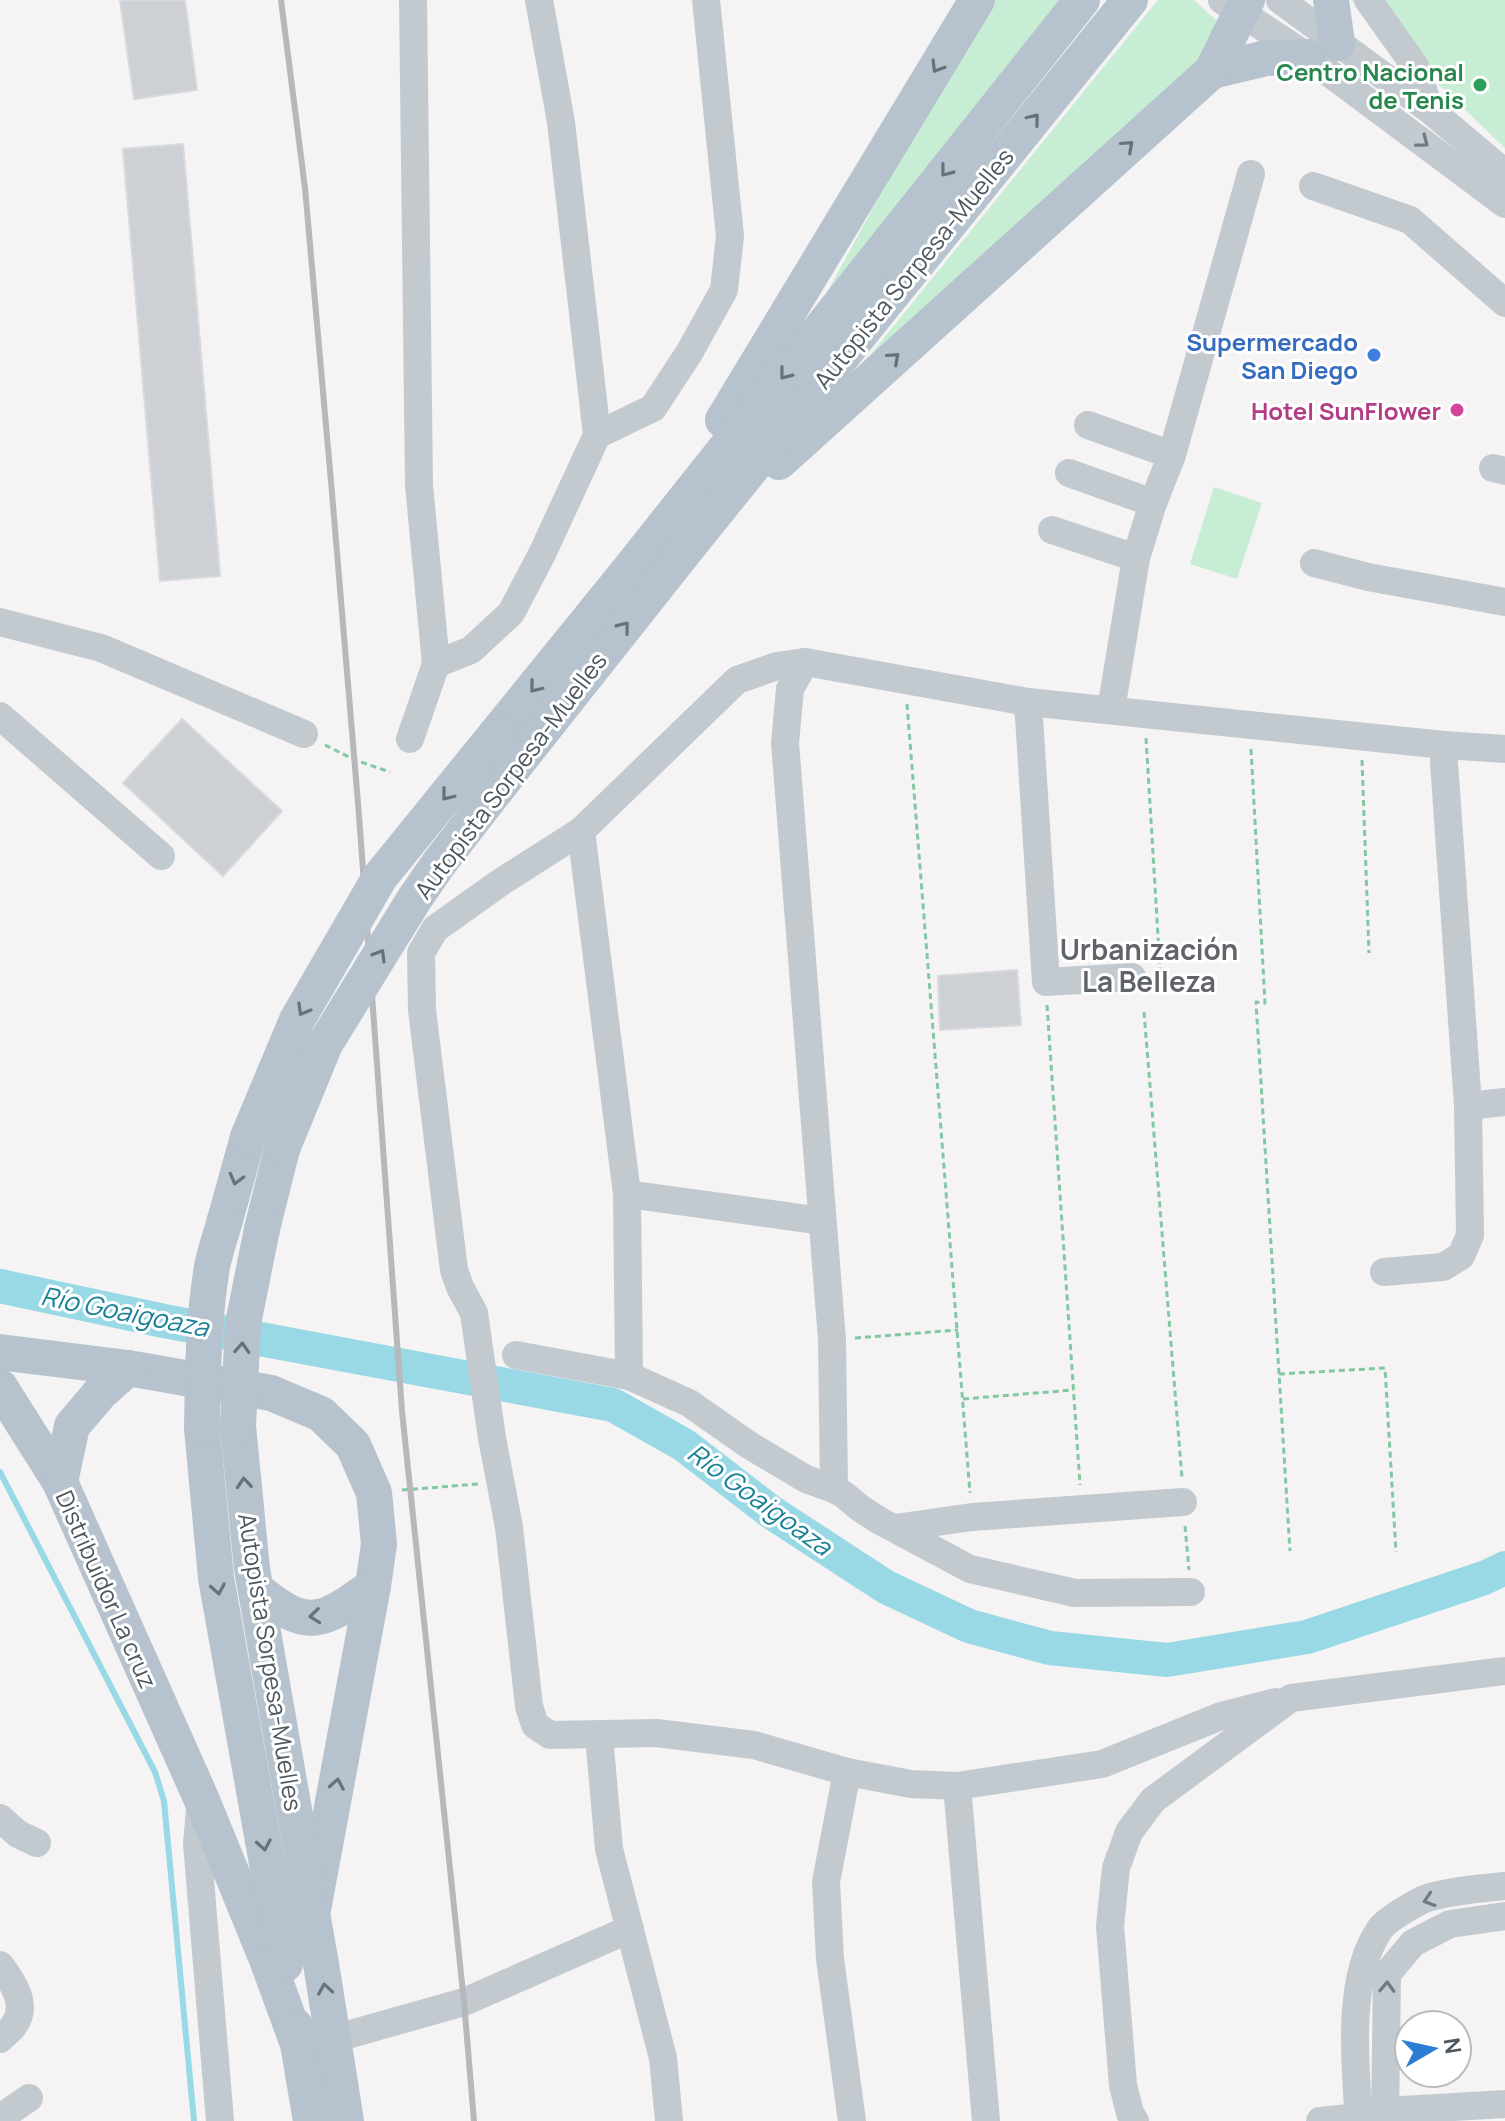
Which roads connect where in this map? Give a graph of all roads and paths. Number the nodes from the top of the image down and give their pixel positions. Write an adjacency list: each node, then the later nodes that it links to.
1 (415, 0): 32 (street)
2 (539, 0): 20 (street)
3 (706, 0): 20 (street)
4 (977, 0): 28 (main road, one-way to 28)
5 (1082, 0): 28 (main road, Autopista Sorpesa-Muelles, one-way to 28)
6 (1130, 0): 25 (main road, Autopista Sorpesa-Muelles, one-way to 6)
7 (1280, 0): 11 (street)
8 (1331, 0): 11 (main road)
9 (1368, 0): 13 (street)
10 (1236, 4): 11 (street); 12 (main road)
11 (1323, 50): 12 (main road); 13 (street); 17 (street, one-way to 17)
12 (1212, 71): 25 (main road, one-way to 12)
13 (1430, 110): 14 (street)
14 (1505, 173)
15 (1251, 174): 21 (street)
16 (1313, 186): 18 (street)
17 (1505, 204)
18 (1505, 303)
19 (1088, 425): 21 (street)
20 (597, 435): 32 (street)
21 (1172, 455): 23 (street)
22 (1069, 473): 23 (street)
23 (1153, 503): 26 (street)
24 (1052, 530): 26 (street)
25 (691, 543): 42 (main road, Autopista Sorpesa-Muelles, one-way to 25)
26 (1136, 558): 35 (street)
27 (1314, 563): 29 (street)
28 (629, 570): 42 (main road, Autopista Sorpesa-Muelles, one-way to 42)
29 (1504, 599)
30 (0, 622): 39 (street)
31 (805, 662): 33 (street); 46 (street); 56 (street)
32 (436, 664): 41 (street)
33 (905, 680): 34 (street); 58 (path)
34 (1028, 702): 35 (street); 51 (street)
35 (1111, 710): 36 (street)
36 (1146, 714): 38 (street); 49 (path)
37 (0, 716): 47 (street)
38 (1251, 725): 40 (street); 63 (path)
39 (304, 734): 45 (path)
40 (1362, 737): 43 (street); 48 (path)
41 (410, 739)
42 (510, 744): 79 (main road, Autopista Sorpesa-Muelles, one-way to 42, bridge); 84 (main road, Autopista Sorpesa-Muelles, one-way to 84, bridge)
43 (1444, 745): 44 (street); 54 (street)
44 (1505, 749)
45 (390, 772)
46 (581, 831): 55 (street); 69 (street)
47 (161, 856)
48 (1369, 953)
49 (1160, 969)
50 (1132, 977): 51 (street)
51 (1046, 982): 66 (path)
52 (1144, 1012): 72 (path)
53 (1505, 1102): 54 (street)
54 (1468, 1106): 57 (street)
55 (627, 1194): 56 (street); 64 (street)
56 (822, 1221): 59 (street)
57 (1384, 1272)
58 (958, 1330): 59 (path); 67 (path)
59 (832, 1340): 70 (street)
60 (0, 1352): 62 (main road)
61 (516, 1355): 64 (street)
62 (128, 1368): 68 (main road); 71 (main road)
63 (1279, 1374): 76 (path); 77 (path)
64 (629, 1376): 70 (street)
65 (0, 1387): 68 (main road, Distribuidor La cruz)
66 (1073, 1390): 67 (path); 73 (path)
67 (963, 1399): 74 (path)
68 (60, 1482): 87 (main road, Distribuidor La cruz)
69 (500, 1482): 71 (path); 83 (street)
70 (834, 1489): 75 (street)
71 (374, 1493): 78 (main road)
72 (1183, 1502): 73 (street); 80 (path)
73 (1082, 1508): 74 (street)
74 (972, 1517): 75 (street)
75 (895, 1528): 80 (street)
76 (1290, 1551)
77 (1396, 1552)
78 (373, 1586): 79 (main road, one-way to 79); 91 (main road, one-way to 78)
79 (256, 1589): 91 (main road, Autopista Sorpesa-Muelles)
80 (1191, 1592)
81 (1505, 1671): 82 (street)
82 (1291, 1698): 86 (street); 107 (street)
83 (599, 1736): 85 (street); 93 (street)
84 (249, 1761): 87 (main road); 96 (main road, Autopista Sorpesa-Muelles, one-way to 96)
85 (847, 1772): 86 (street); 105 (street)
86 (957, 1786): 106 (street)
87 (201, 1798): 96 (main road, Distribuidor La cruz); 101 (street)
88 (0, 1818): 89 (street)
89 (37, 1843)
90 (1505, 1886): 100 (street, one-way to 100)
91 (312, 1915): 96 (main road, Autopista Sorpesa-Muelles, one-way to 91)
92 (1505, 1916): 100 (street, one-way to 92)
93 (630, 1929): 96 (street); 104 (street)
94 (0, 1965): 95 (street)
95 (0, 2039)
96 (316, 2043): 102 (main road, Autopista Sorpesa-Muelles); 103 (main road, Autopista Sorpesa-Muelles)
97 (29, 2098): 99 (street)
98 (1505, 2104): 100 (street)
99 (0, 2118)
100 (1372, 2118): 108 (street)
101 (220, 2121)
102 (311, 2121)
103 (346, 2121)
104 (669, 2121)
105 (852, 2121)
106 (986, 2121)
107 (1135, 2121)
108 (1320, 2121)

